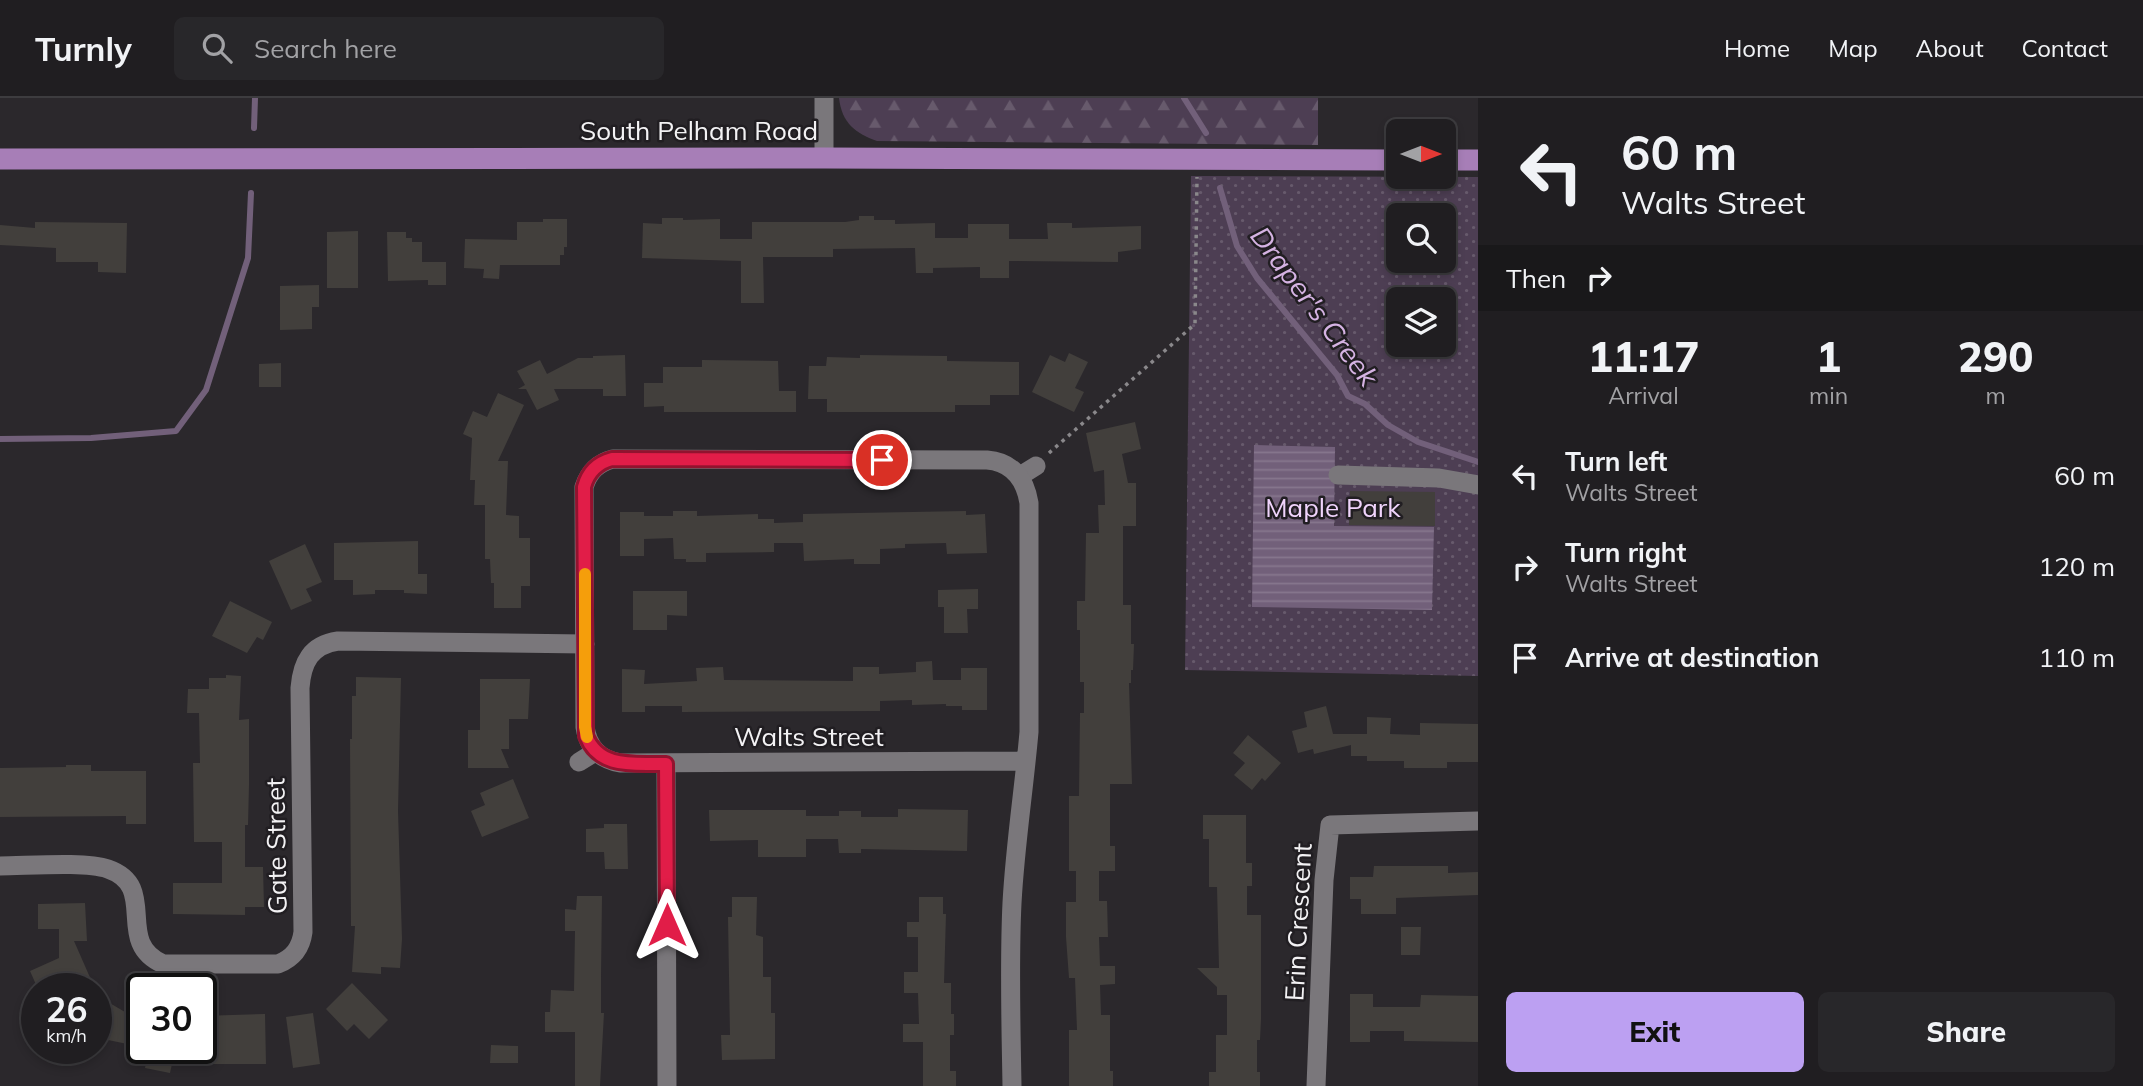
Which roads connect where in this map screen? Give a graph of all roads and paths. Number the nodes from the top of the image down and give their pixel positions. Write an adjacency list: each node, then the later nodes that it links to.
1 (824, 98): 2 (street)
2 (824, 158): 3 (main road, South Pelham Road); 4 (main road, South Pelham Road)
3 (0, 159)
4 (1197, 159): 5 (main road, South Pelham Road); 8 (path)
5 (1386, 160)
6 (1456, 160): 7 (main road)
7 (1478, 160)
8 (1028, 471): 11 (street, Walts Street); 12 (street)
9 (1338, 475): 10 (street)
10 (1478, 485)
11 (585, 644): 13 (street, Walts Street); 15 (street, Gate Street)
12 (1026, 761): 13 (street, Walts Street); 17 (street)
13 (666, 764): 16 (street)
14 (1478, 821): 18 (street, Erin Crescent)
15 (0, 866)
16 (667, 1086)
17 (1012, 1086)
18 (1315, 1086)

